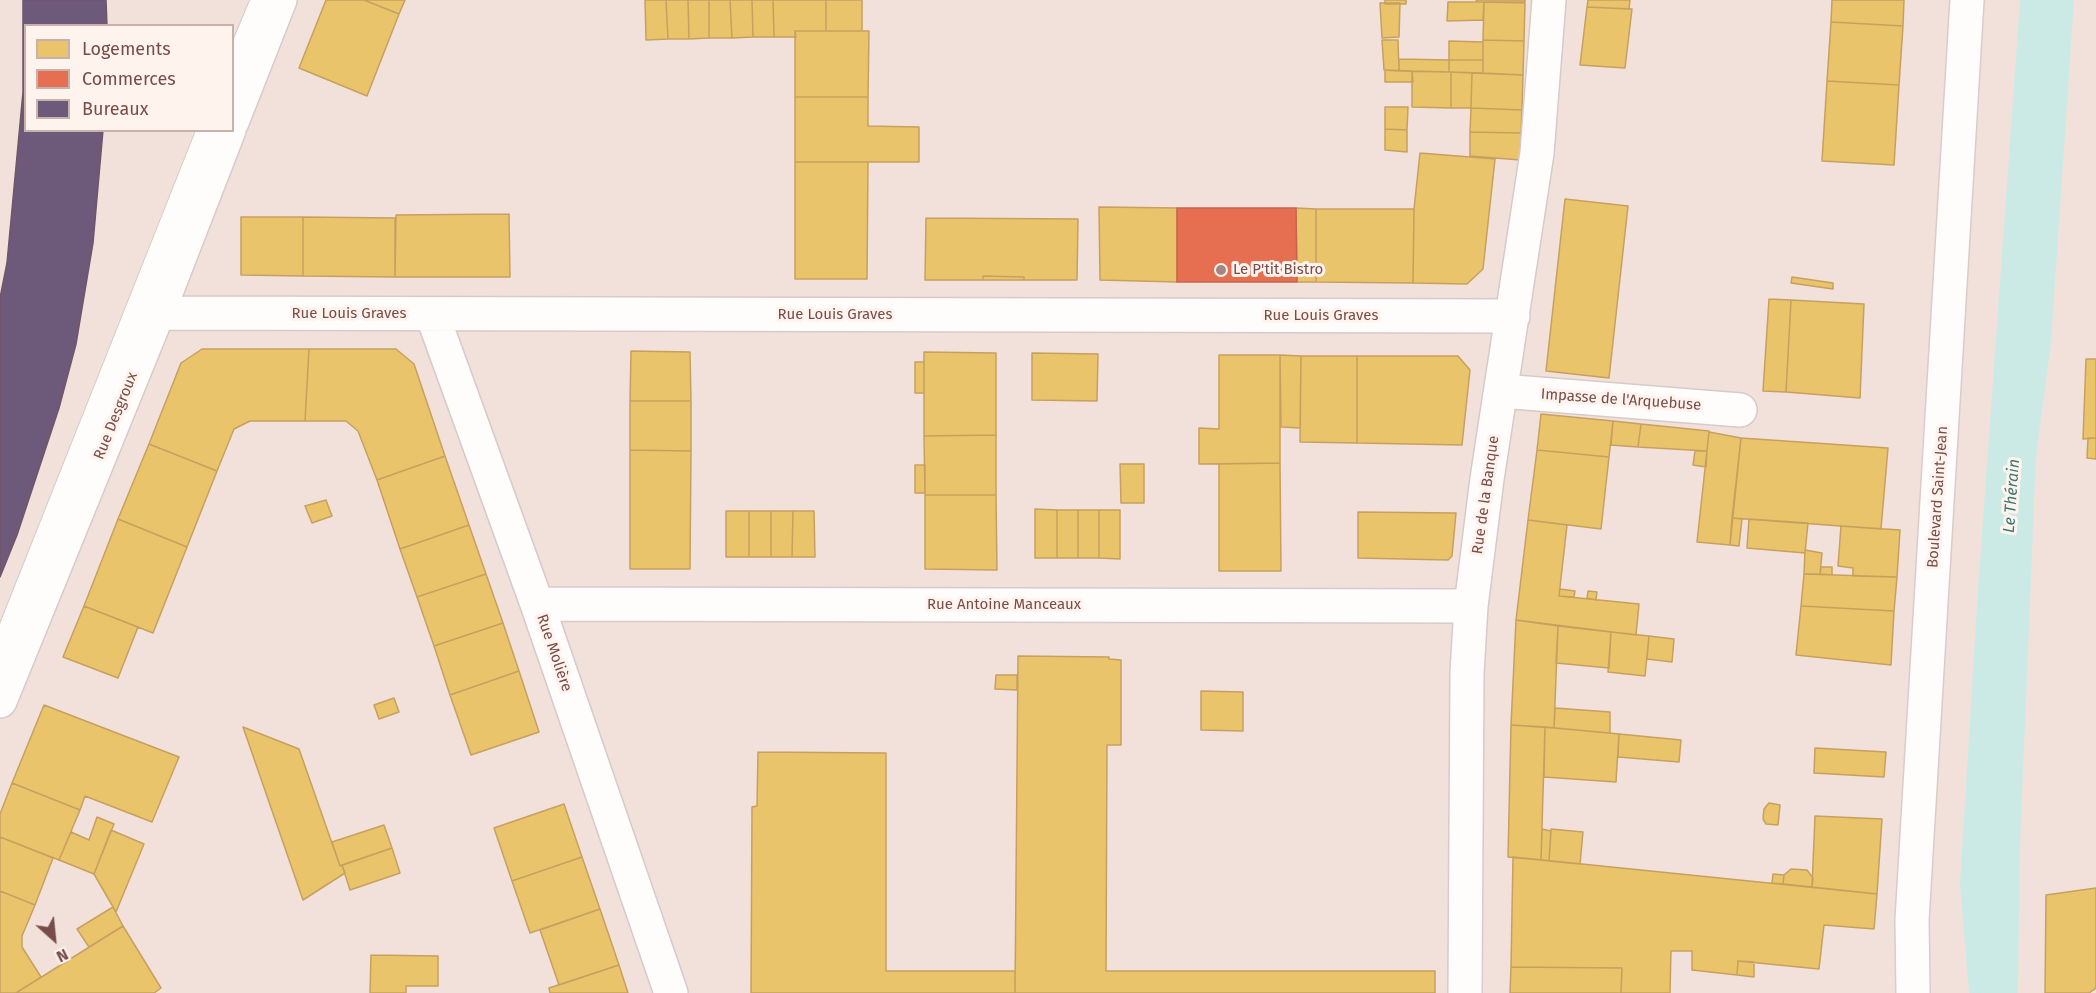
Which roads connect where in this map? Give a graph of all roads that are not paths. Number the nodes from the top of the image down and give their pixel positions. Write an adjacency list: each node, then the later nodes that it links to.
1 (261, 0): 5 (lane)
2 (280, 0): 6 (street)
3 (1549, 0): 11 (street, Rue de la Banque)
4 (1967, 0): 20 (street, Boulevard Saint-Jean)
5 (234, 64)
6 (234, 117)
7 (206, 132): 16 (lane, Rue Desgroux)
8 (228, 132): 9 (street, Rue Desgroux)
9 (158, 313): 10 (street, Rue Louis Graves); 17 (street, Rue Desgroux)
10 (432, 314): 11 (street, Rue Louis Graves); 14 (street, Rue Molière)
11 (1513, 316): 12 (street, Rue de la Banque)
12 (1502, 391): 13 (street, Impasse de l'Arquebuse); 15 (street, Rue de la Banque)
13 (1740, 410)
14 (537, 604): 15 (street, Rue Antoine Manceaux); 18 (street, Rue Molière)
15 (1470, 606): 19 (street, Rue de la Banque)
16 (0, 651)
17 (0, 701)
18 (671, 993)
19 (1465, 993)
20 (1913, 993)

